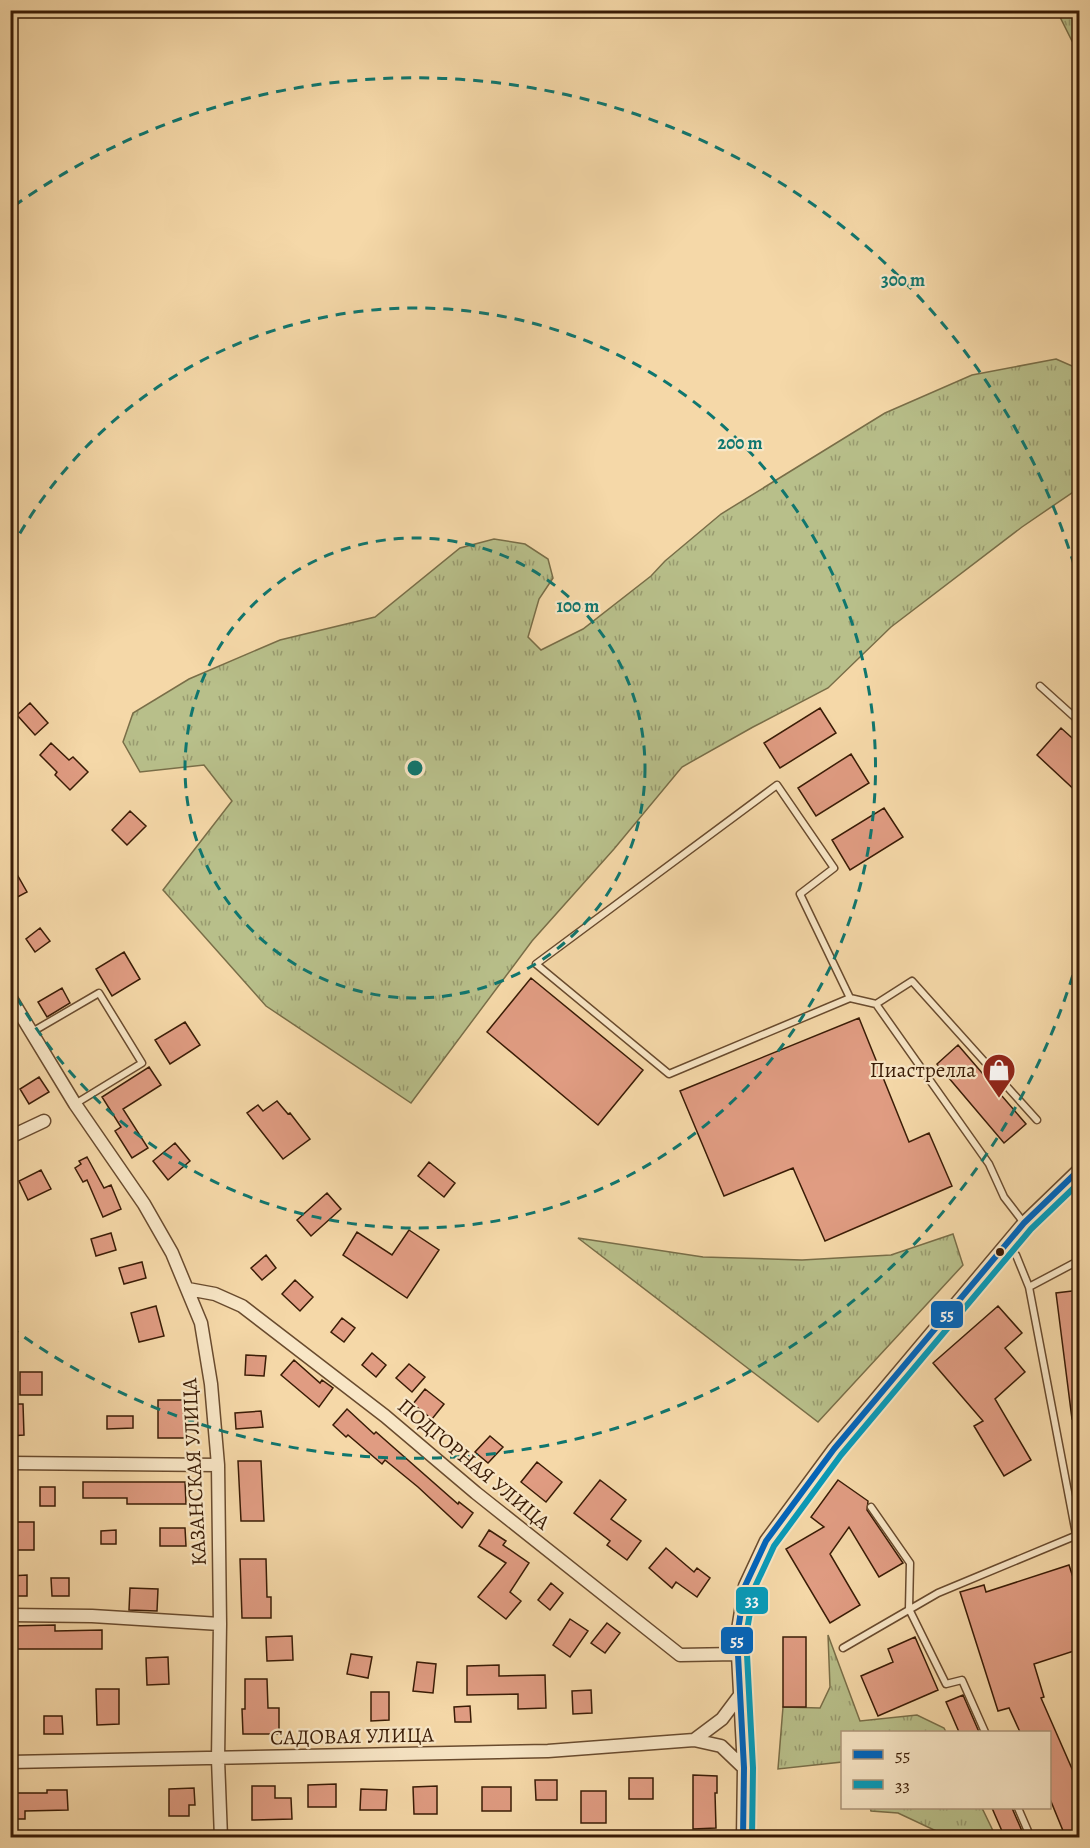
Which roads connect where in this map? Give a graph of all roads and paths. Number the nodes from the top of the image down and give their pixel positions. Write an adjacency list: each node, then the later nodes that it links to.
1 (1040, 686): 2 (lane)
2 (1080, 722)
3 (10, 997): 6 (street, КАЗАНСКАЯ УЛИЦА)
4 (850, 998): 4 (lane); 5 (lane)
5 (876, 1004): 8 (lane); 12 (lane)
6 (32, 1032): 7 (street, КАЗАНСКАЯ УЛИЦА); 7 (lane)
7 (75, 1104): 16 (street, КАЗАНСКАЯ УЛИЦА)
8 (1038, 1120)
9 (44, 1121): 10 (street)
10 (10, 1137)
11 (1080, 1169): 12 (street)
12 (1024, 1223): 13 (street)
13 (1006, 1245): 15 (lane); 26 (street)
14 (1080, 1260): 15 (lane)
15 (1029, 1287): 20 (lane)
16 (188, 1289): 18 (street, КАЗАНСКАЯ УЛИЦА); 26 (street, ПОДГОРНАЯ УЛИЦА)
17 (10, 1463): 18 (street)
18 (218, 1465): 24 (street, КАЗАНСКАЯ УЛИЦА)
19 (871, 1507): 22 (lane)
20 (1075, 1536): 21 (lane); 22 (lane)
21 (1080, 1555)
22 (909, 1610): 25 (lane); 28 (lane)
23 (10, 1615): 24 (street)
24 (220, 1624): 30 (street, КАЗАНСКАЯ УЛИЦА)
25 (843, 1648)
26 (737, 1654): 27 (street)
27 (740, 1695): 29 (street); 32 (street)
28 (985, 1731)
29 (694, 1740): 30 (street, САДОВАЯ УЛИЦА); 32 (street, САДОВАЯ УЛИЦА)
30 (218, 1759): 31 (street, САДОВАЯ УЛИЦА); 34 (street, КАЗАНСКАЯ УЛИЦА)
31 (10, 1762)
32 (744, 1768): 35 (street)
33 (1018, 1809): 36 (lane)
34 (221, 1838)
35 (743, 1838)
36 (1031, 1838)

